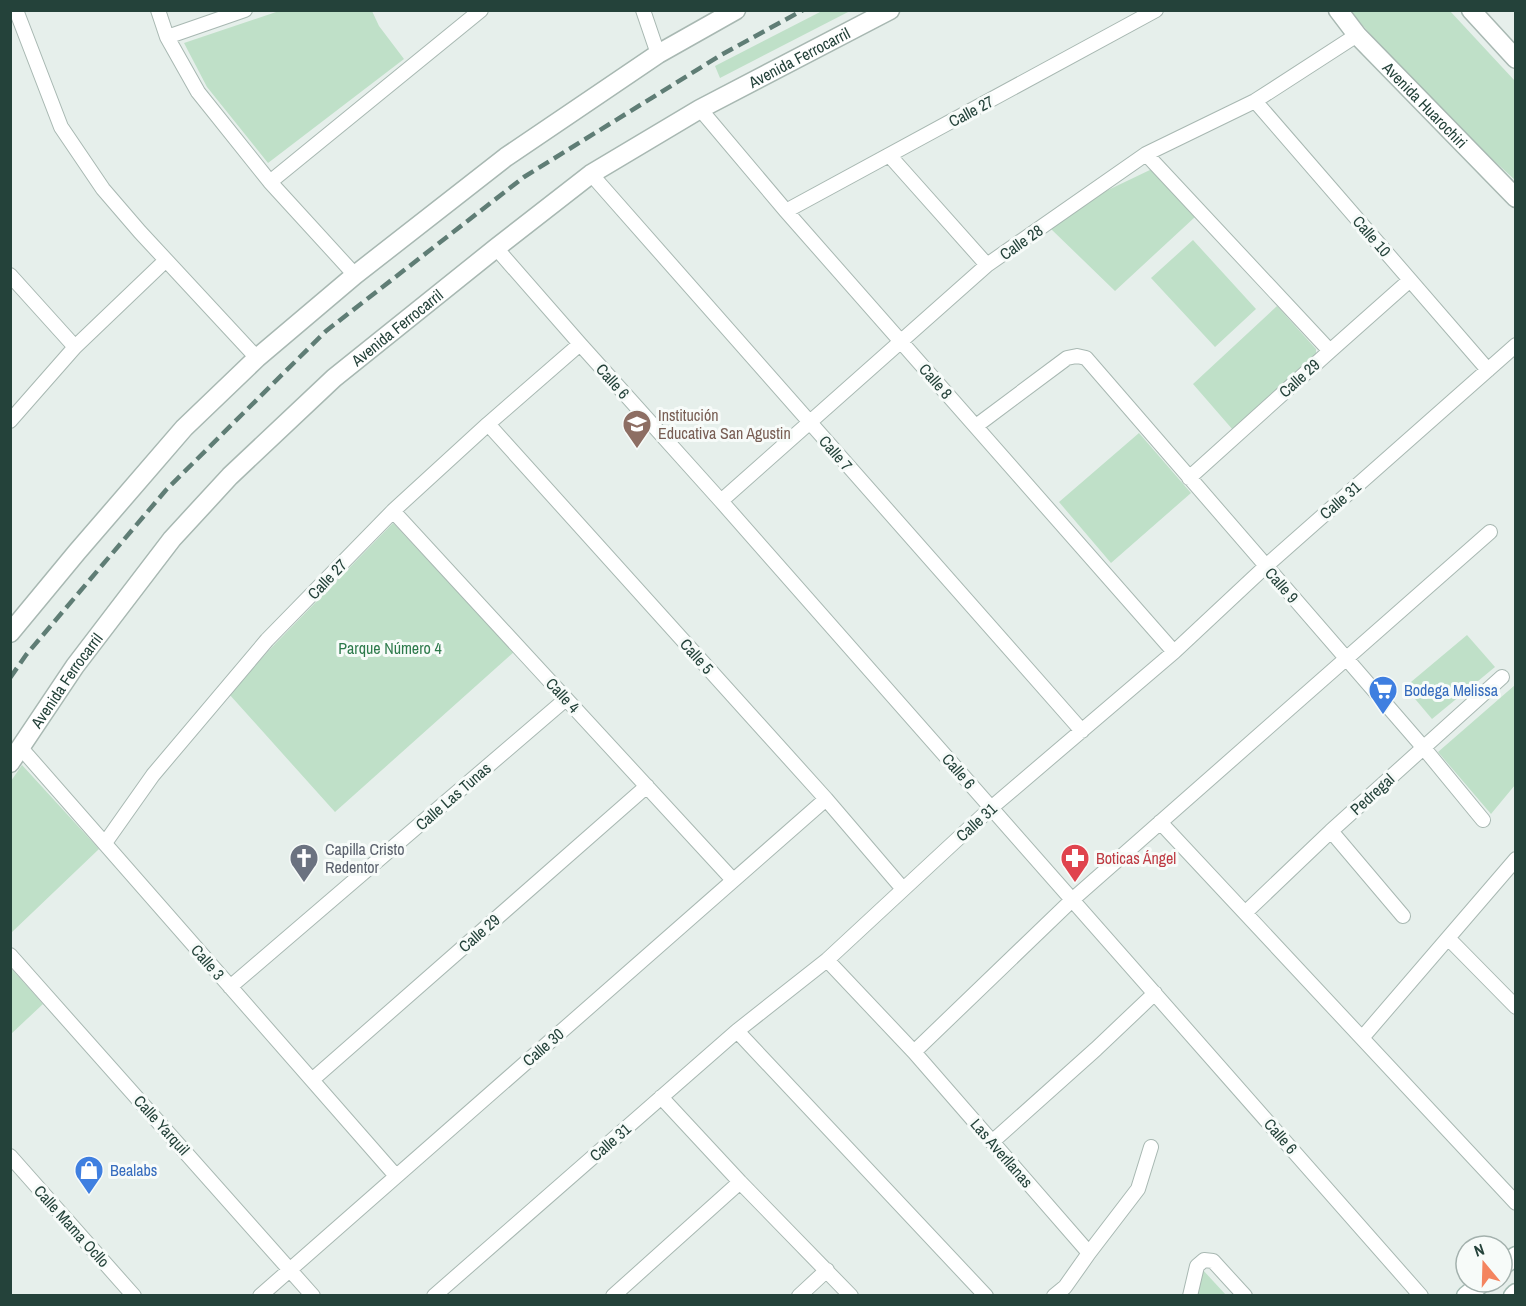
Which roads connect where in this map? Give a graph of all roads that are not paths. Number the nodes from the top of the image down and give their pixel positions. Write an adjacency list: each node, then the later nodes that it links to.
1 (16, 10): 24 (street)
2 (158, 10): 12 (street)
3 (245, 10): 12 (street)
4 (481, 10): 20 (street)
5 (643, 10): 13 (street)
6 (736, 10): 13 (street)
7 (890, 10): 16 (street, Avenida Ferrocarril)
8 (1156, 10): 18 (street, Calle 27)
9 (1338, 10): 11 (street, Avenida Huarochiri)
10 (1471, 10): 14 (street)
11 (1357, 34): 15 (street, Calle 28); 21 (street, Avenida Huarochiri)
12 (167, 38): 20 (street)
13 (657, 54): 27 (street)
14 (1515, 58)
15 (1256, 101): 17 (street, Calle 28); 28 (street, Calle 10)
16 (700, 109): 19 (street, Avenida Ferrocarril); 22 (street, Calle 8)
17 (1146, 154): 25 (street, Calle 28); 33 (street)
18 (889, 155): 22 (street, Calle 27); 25 (street)
19 (591, 174): 23 (street, Avenida Ferrocarril); 37 (street, Calle 7)
20 (270, 182): 27 (street)
21 (1515, 198)
22 (786, 211): 29 (street, Calle 8)
23 (496, 248): 30 (street, Calle 6); 52 (street, Avenida Ferrocarril)
24 (166, 260): 32 (street); 34 (street)
25 (987, 265): 29 (street, Calle 28)
26 (10, 275): 32 (street)
27 (355, 276): 34 (street)
28 (1410, 280): 33 (street, Calle 29); 35 (street, Calle 10)
29 (902, 342): 37 (street, Calle 28); 39 (street, Calle 8)
30 (580, 344): 38 (street, Calle 27); 41 (street, Calle 6)
31 (1515, 345): 35 (street, Calle 31)
32 (75, 347): 36 (street)
33 (1330, 351): 40 (street, Calle 29)
34 (257, 358): 45 (street)
35 (1488, 370): 44 (street, Calle 31)
36 (10, 421)
37 (810, 422): 41 (street, Calle 28); 50 (street, Calle 7)
38 (488, 424): 42 (street, Calle 27); 55 (street, Calle 5)
39 (976, 426): 40 (street, Calle 9); 46 (street, Calle 8)
40 (1189, 478): 44 (street, Calle 9)
41 (721, 501): 56 (street, Calle 6)
42 (393, 511): 49 (street, Calle 4); 60 (street, Calle 27)
43 (1490, 532): 47 (street)
44 (1266, 566): 46 (street, Calle 31); 47 (street, Calle 9)
45 (10, 633)
46 (1174, 652): 50 (street, Calle 31)
47 (1346, 659): 51 (street, Calle 9); 58 (street)
48 (1502, 676): 51 (street, Pedregal)
49 (566, 699): 54 (street, Calle 4); 70 (street, Calle Las Tunas)
50 (1082, 730): 56 (street, Calle 31)
51 (1423, 747): 57 (street, Calle 9); 59 (street, Pedregal)
52 (21, 748): 53 (street, Avenida Ferrocarril); 60 (street, Calle 3)
53 (10, 763)
54 (647, 786): 62 (street, Calle 4); 76 (street, Calle 29)
55 (826, 799): 62 (street, Calle 30); 63 (street, Calle 5)
56 (991, 808): 63 (street, Calle 31); 64 (street, Calle 6)
57 (1483, 820)
58 (1160, 822): 64 (street); 65 (street)
59 (1331, 831): 65 (street, Pedregal); 66 (street)
60 (105, 843): 70 (street, Calle 3)
61 (1515, 859): 67 (street)
62 (734, 880): 81 (street, Calle 30)
63 (903, 889): 69 (street, Calle 31)
64 (1072, 900): 71 (street, Calle 6); 75 (street)
65 (1245, 913): 74 (street)
66 (1403, 916)
67 (1448, 938): 72 (street); 74 (street)
68 (10, 955): 85 (street, Calle Yarquil)
69 (827, 960): 73 (street, Calle 31); 75 (street)
70 (230, 987): 76 (street, Calle 3)
71 (1155, 993): 78 (street); 98 (street, Calle 6)
72 (1515, 1007)
73 (737, 1031): 77 (street, Calle 31); 94 (street)
74 (1362, 1038): 83 (street)
75 (914, 1052): 78 (street, Las Averllanas)
76 (312, 1080): 81 (street, Calle 3)
77 (662, 1097): 82 (street); 90 (street, Calle 31)
78 (992, 1142): 84 (street, Las Averllanas)
79 (1151, 1148): 84 (street)
80 (10, 1156): 87 (street, Calle Mama Ocllo)
81 (396, 1176): 85 (street, Calle 30)
82 (740, 1182): 86 (street); 91 (street)
83 (1515, 1203)
84 (1089, 1253): 95 (street)
85 (290, 1269): 88 (street, Calle 30); 89 (street, Calle Yarquil)
86 (827, 1270): 92 (street); 93 (street)
87 (134, 1296)
88 (260, 1296)
89 (313, 1296)
90 (434, 1296)
91 (613, 1296)
92 (799, 1296)
93 (851, 1296)
94 (986, 1296)
95 (1054, 1296)
96 (1190, 1296): 97 (street)
97 (1245, 1296)
98 (1421, 1296)

